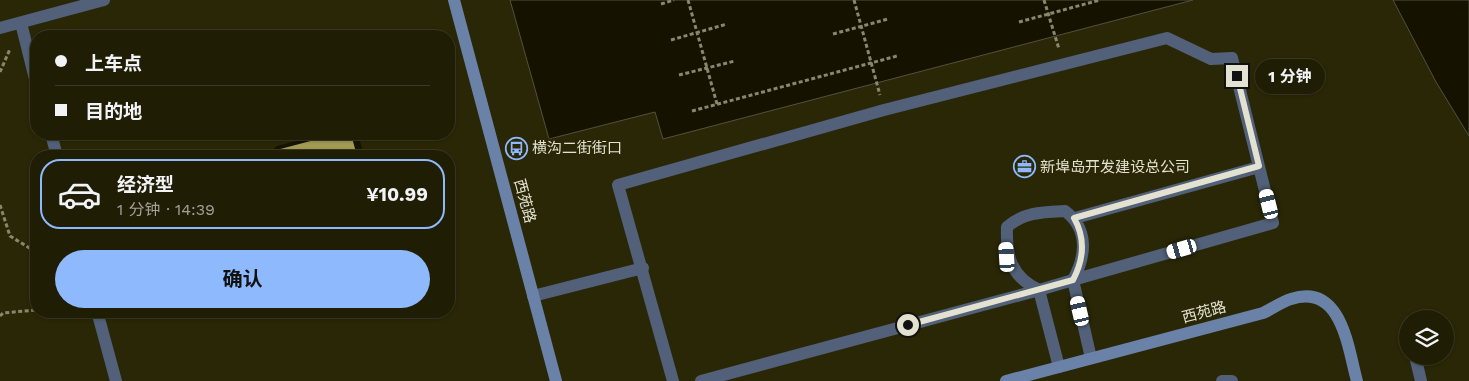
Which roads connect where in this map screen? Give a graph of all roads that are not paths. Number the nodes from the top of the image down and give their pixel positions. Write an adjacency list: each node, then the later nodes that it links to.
1 (103, 0): 3 (street)
2 (454, 0): 11 (main road, 西苑路)
3 (21, 23): 4 (street); 5 (street)
4 (0, 28)
5 (30, 59)
6 (1259, 166): 7 (street); 8 (street); 9 (street)
7 (1074, 218): 9 (street); 10 (street)
8 (642, 268): 11 (street); 18 (street)
9 (1073, 280): 10 (street); 13 (street)
10 (1039, 290): 15 (street); 19 (street)
11 (533, 296): 17 (main road, 西苑路)
12 (99, 318): 16 (street)
13 (1091, 358): 15 (main road, 西苑路); 23 (main road, 西苑路)
14 (1417, 365): 24 (street)
15 (1059, 366): 20 (main road, 西苑路)
16 (116, 381)
17 (556, 381)
18 (673, 381)
19 (702, 381)
20 (1006, 381)
21 (1222, 381): 22 (street)
22 (1232, 381)
23 (1357, 381)
24 (1421, 381)

